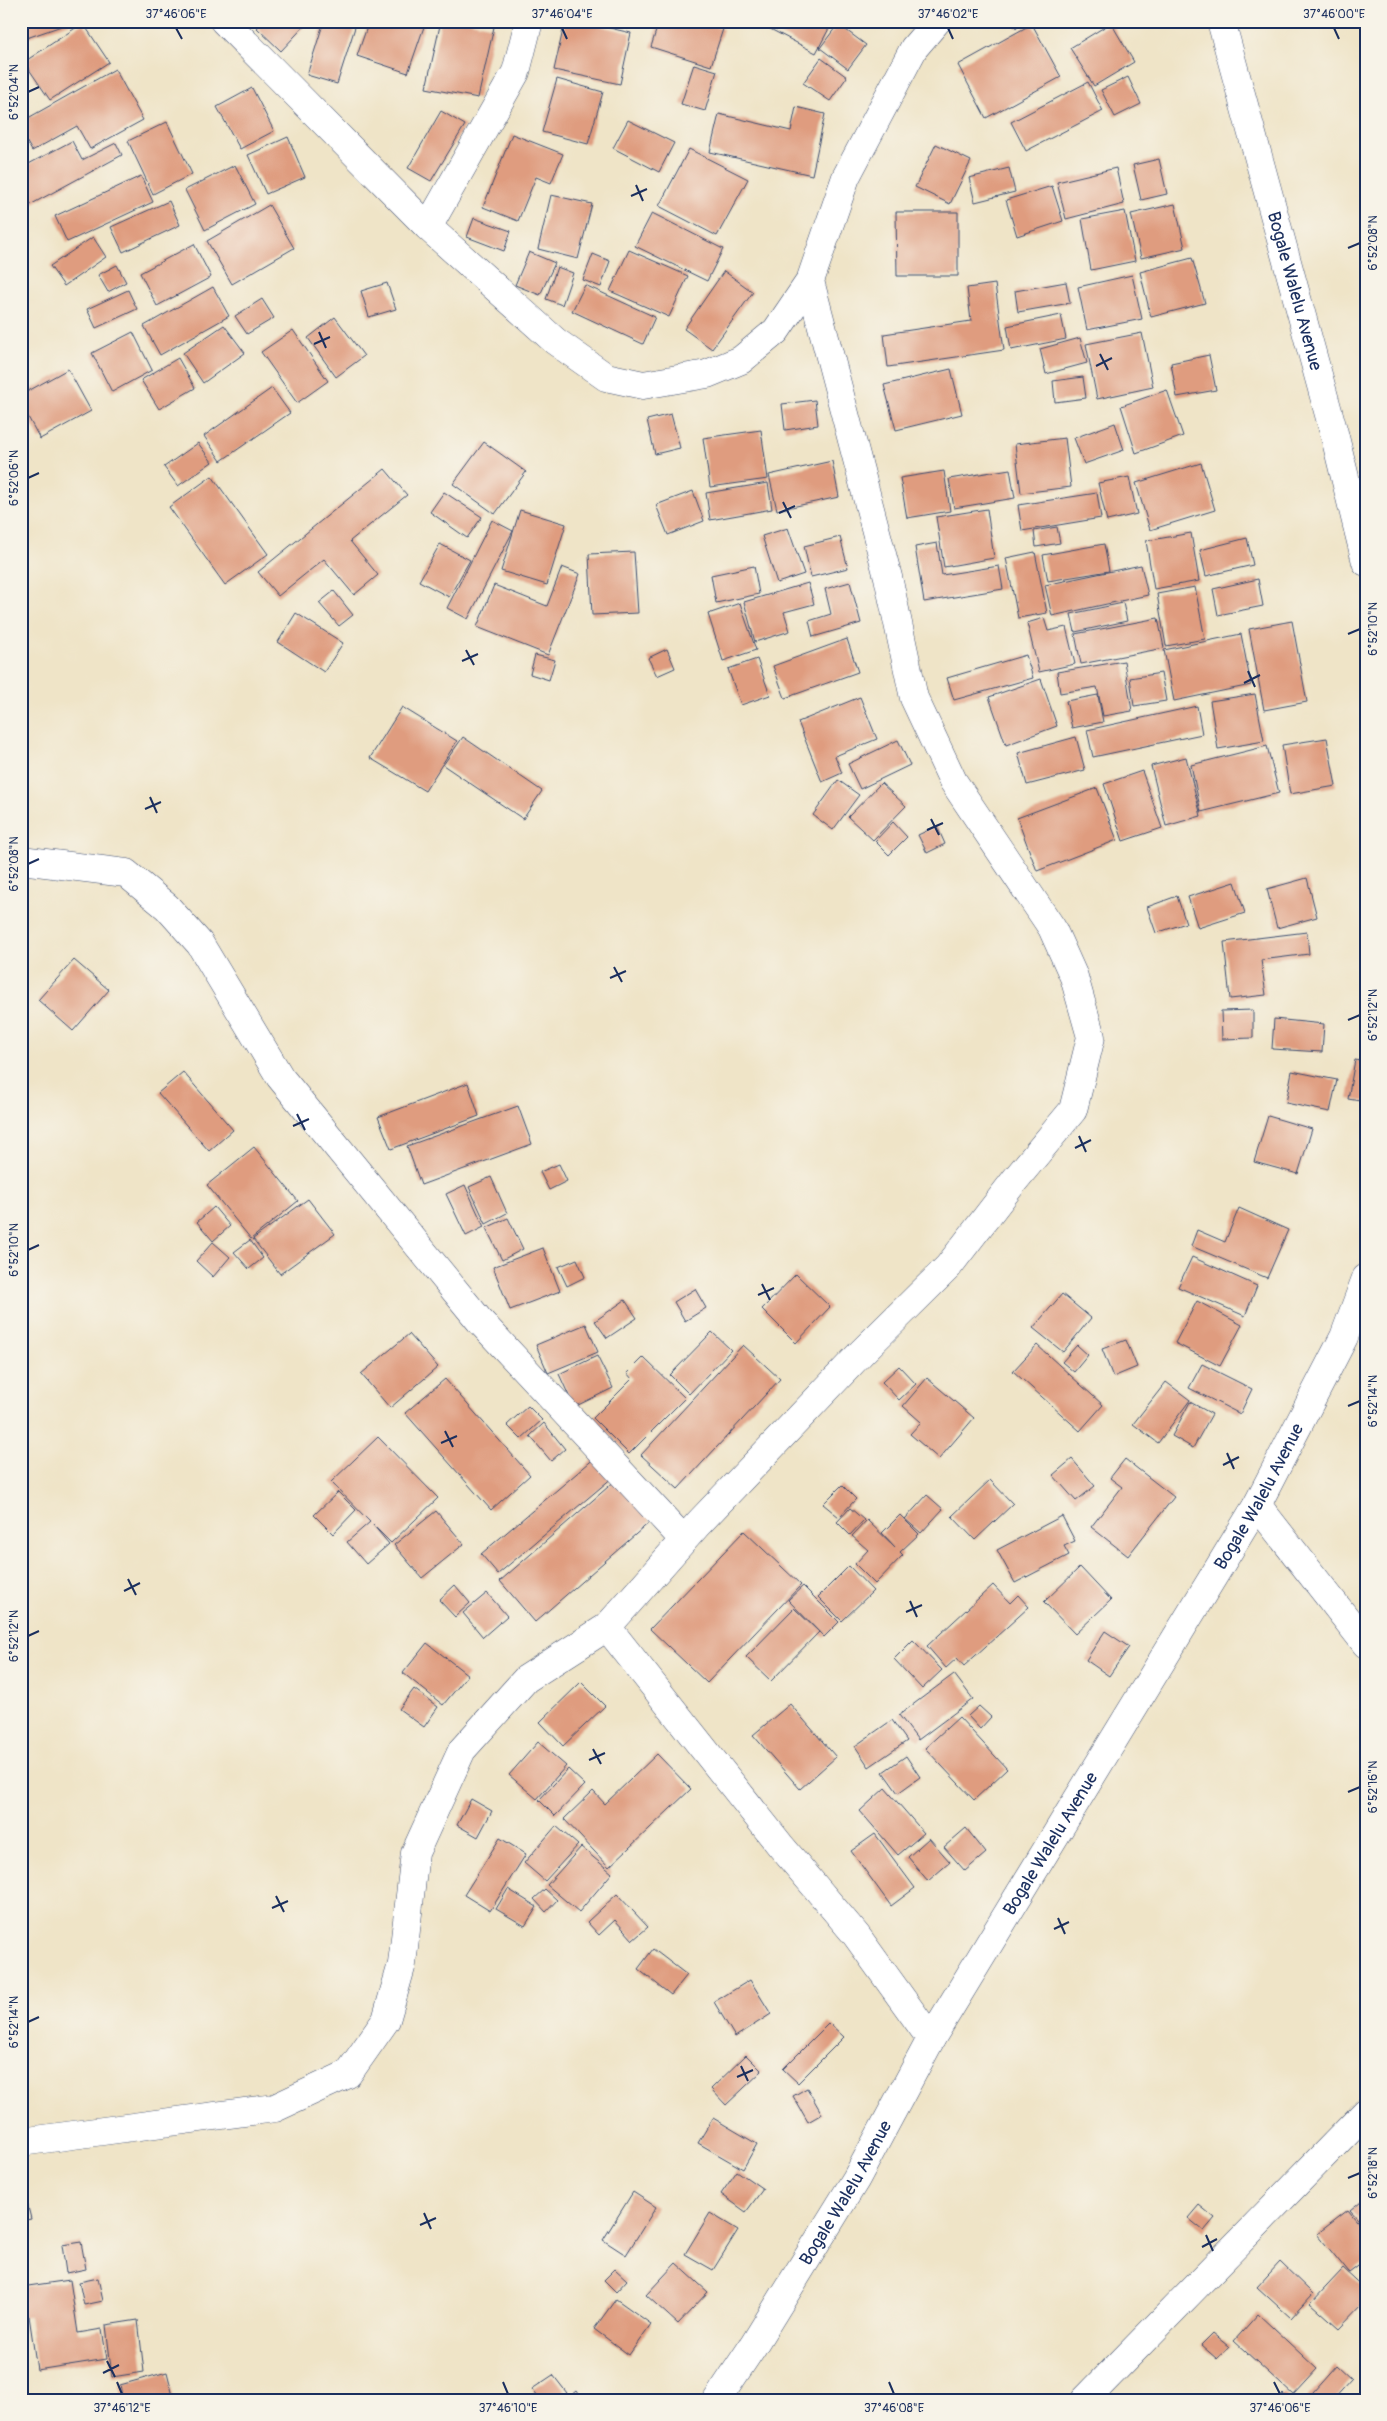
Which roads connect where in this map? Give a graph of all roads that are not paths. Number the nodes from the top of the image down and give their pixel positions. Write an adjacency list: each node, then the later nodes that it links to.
1 (224, 21): 5 (main road)
2 (529, 21): 5 (main road)
3 (937, 21): 6 (main road)
4 (1221, 21): 7 (main road, Bogale Walelu Avenue)
5 (428, 227): 6 (main road)
6 (810, 282): 11 (main road)
7 (1366, 562)
8 (21, 860): 11 (main road)
9 (1366, 1278): 10 (main road, Bogale Walelu Avenue)
10 (1257, 1505): 13 (main road); 14 (main road, Bogale Walelu Avenue)
11 (684, 1540): 12 (main road)
12 (607, 1627): 14 (main road); 16 (main road)
13 (1366, 1644)
14 (930, 2039): 17 (main road, Bogale Walelu Avenue)
15 (1366, 2112): 18 (main road)
16 (21, 2142)
17 (716, 2400)
18 (1085, 2400)

